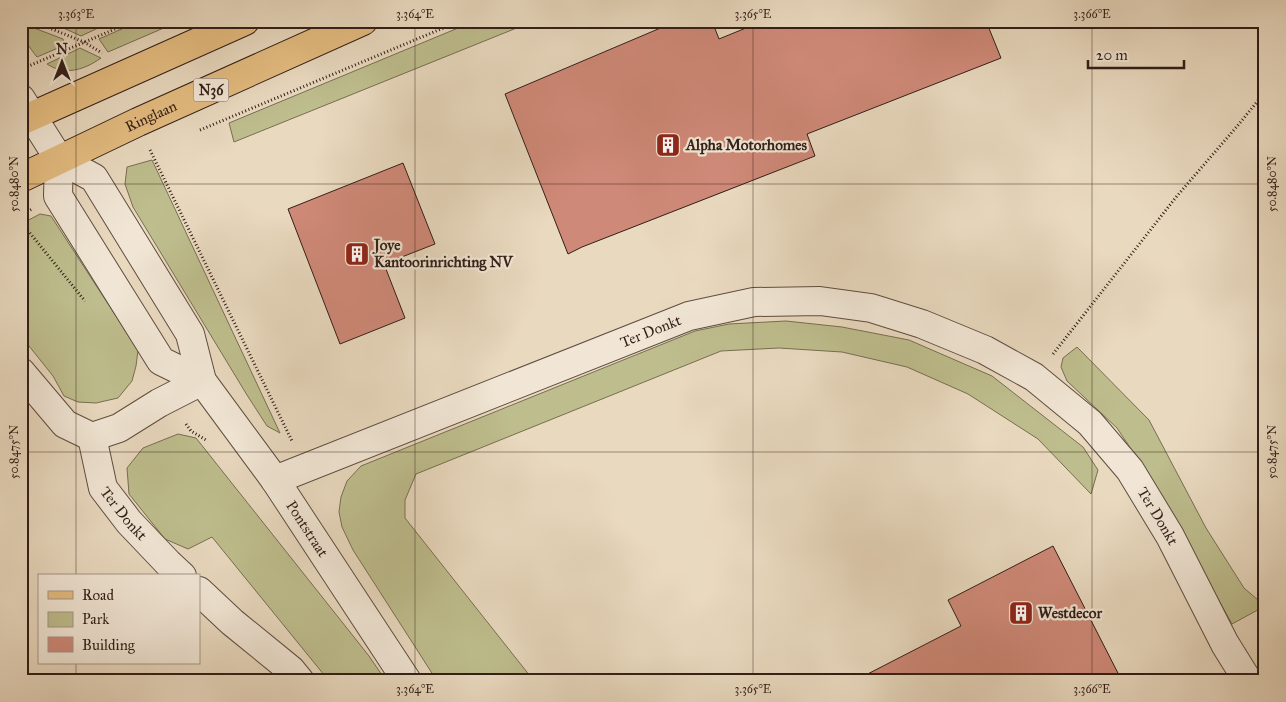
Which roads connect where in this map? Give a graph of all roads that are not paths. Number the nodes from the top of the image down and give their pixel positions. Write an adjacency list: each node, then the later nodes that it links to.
1 (245, 21): 3 (main road)
2 (363, 21): 4 (main road, Ringlaan / N36)
3 (25, 112): 4 (street, Pontstraat)
4 (59, 159): 5 (main road, Ringlaan / N36); 7 (street, Pontstraat); 7 (street, Pontstraat)
5 (21, 178)
6 (21, 372): 8 (street)
7 (202, 381): 8 (street); 9 (street, Pontstraat)
8 (92, 437): 10 (street, Ter Donkt)
9 (275, 480): 13 (street, Pontstraat); 14 (street, Ter Donkt)
10 (180, 574)
11 (200, 592): 12 (street)
12 (300, 681)
13 (407, 681)
14 (1248, 681)

